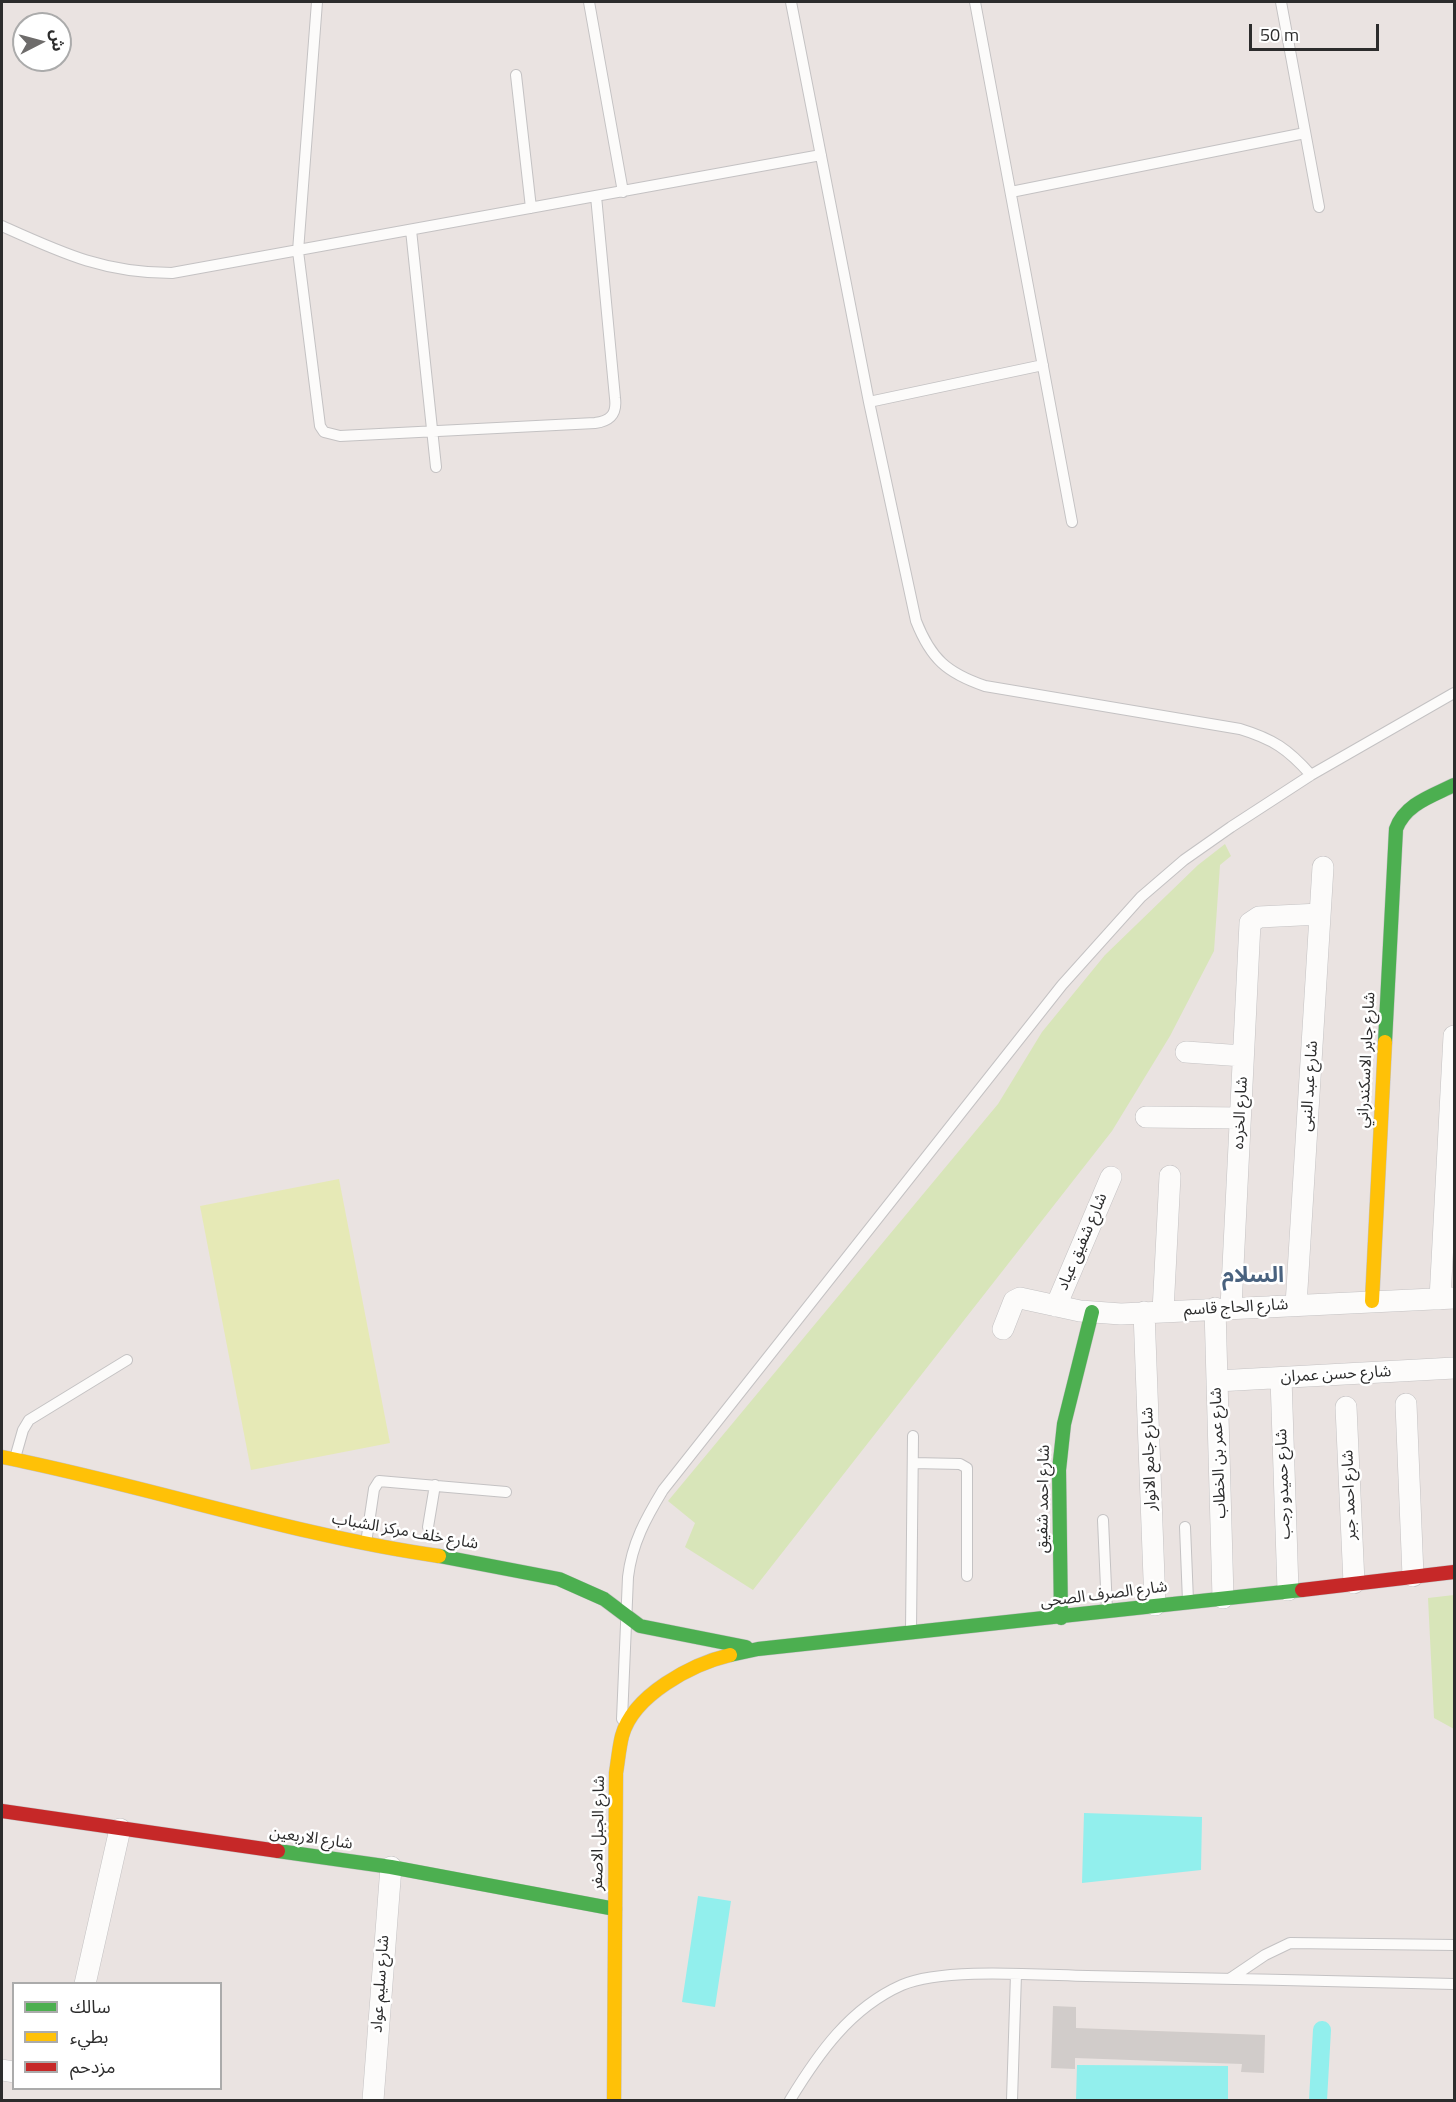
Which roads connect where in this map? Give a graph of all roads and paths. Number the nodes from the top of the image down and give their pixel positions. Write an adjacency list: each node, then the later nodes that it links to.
1 (317, 2): 16 (lane)
2 (589, 2): 9 (lane)
3 (791, 2): 8 (lane)
4 (975, 2): 10 (lane)
5 (1281, 2): 7 (lane)
6 (516, 75): 13 (lane)
7 (1305, 132): 10 (lane); 12 (lane)
8 (821, 155): 9 (lane); 18 (lane)
9 (623, 192): 11 (lane)
10 (1011, 192): 17 (lane)
11 (596, 196): 13 (lane); 19 (lane)
12 (1319, 207)
13 (531, 208): 15 (lane)
14 (2, 226): 16 (lane)
15 (411, 230): 16 (lane); 19 (lane)
16 (298, 251): 19 (lane)
17 (1043, 365): 18 (lane); 21 (lane)
18 (869, 402): 23 (lane)
19 (432, 431): 20 (lane)
20 (436, 467)
21 (1072, 522)
22 (1455, 693): 23 (lane)
23 (1311, 775): 66 (lane)
24 (1455, 785): 35 (street, شارع جابر الاسكندراني)
25 (1323, 867): 26 (street, شارع عبد النبى)
26 (1320, 914): 29 (street, شارع الخرده); 36 (street, شارع عبد النبى)
27 (1455, 1036): 34 (street)
28 (1186, 1052): 29 (street)
29 (1243, 1056): 31 (street, شارع الخرده)
30 (1146, 1117): 31 (street)
31 (1240, 1118): 38 (street, شارع الخرده)
32 (1170, 1176): 40 (street, شارع جامع الانوار)
33 (1111, 1177): 37 (street, شارع شفيق عياد)
34 (1447, 1299): 35 (street, شارع الحاج قاسم)
35 (1372, 1302): 36 (street, شارع الحاج قاسم)
36 (1296, 1305): 38 (street, شارع الحاج قاسم)
37 (1056, 1306): 39 (street, شارع الحاج قاسم); 41 (street, شارع الحاج قاسم)
38 (1223, 1308): 40 (street, شارع الحاج قاسم); 45 (street, شارع عمر بن الخطاب)
39 (1092, 1312): 40 (street, شارع الحاج قاسم); 67 (street, شارع احمد شفيق)
40 (1153, 1312): 64 (street, شارع جامع الانوار)
41 (1003, 1329)
42 (127, 1360): 49 (lane)
43 (1455, 1368): 44 (street, شارع حسن عمران)
44 (1281, 1378): 45 (street, شارع حسن عمران); 61 (street, شارع حميدو رجب)
45 (1217, 1381): 62 (street, شارع عمر بن الخطاب)
46 (1406, 1404): 59 (street)
47 (1346, 1407): 60 (street, شارع احمد جبر)
48 (913, 1436): 50 (lane)
49 (8, 1458): 56 (street, شارع خلف مركز الشباب)
50 (913, 1463): 58 (lane); 68 (lane)
51 (435, 1485): 52 (lane); 54 (lane); 56 (lane)
52 (506, 1492)
53 (1103, 1520): 65 (lane)
54 (428, 1527)
55 (1185, 1527): 63 (lane)
56 (366, 1546): 66 (street, شارع خلف مركز الشباب)
57 (1455, 1572): 59 (street, شارع الصرف الصحى)
58 (967, 1576)
59 (1413, 1576): 60 (street, شارع الصرف الصحى)
60 (1354, 1583): 61 (street, شارع الصرف الصحى)
61 (1288, 1590): 62 (street, شارع الصرف الصحى)
62 (1223, 1598): 63 (street, شارع الصرف الصحى)
63 (1188, 1602): 64 (street, شارع الصرف الصحى)
64 (1155, 1605): 65 (street, شارع الصرف الصحى)
65 (1107, 1612): 67 (street, شارع الصرف الصحى)
66 (624, 1614): 69 (street, شارع خلف مركز الشباب); 70 (lane)
67 (1061, 1618): 68 (street, شارع الصرف الصحى)
68 (911, 1634): 69 (street, شارع الصرف الصحى)
69 (758, 1649): 70 (street, شارع الجبل الاصفر)
70 (622, 1734): 74 (street, شارع الجبل الاصفر)
71 (2, 1811): 72 (street, شارع الاربعين)
72 (120, 1829): 73 (street, شارع الاربعين); 78 (street)
73 (391, 1868): 74 (street, شارع الاربعين); 80 (street, شارع سليم عواد)
74 (615, 1909): 81 (street, شارع الجبل الاصفر)
75 (1455, 1945): 77 (lane)
76 (1016, 1974): 77 (lane); 82 (lane); 83 (lane)
77 (1231, 1978): 79 (lane)
78 (85, 1982)
79 (1455, 1984)
80 (373, 2100)
81 (614, 2100)
82 (790, 2100)
83 (1012, 2100)

